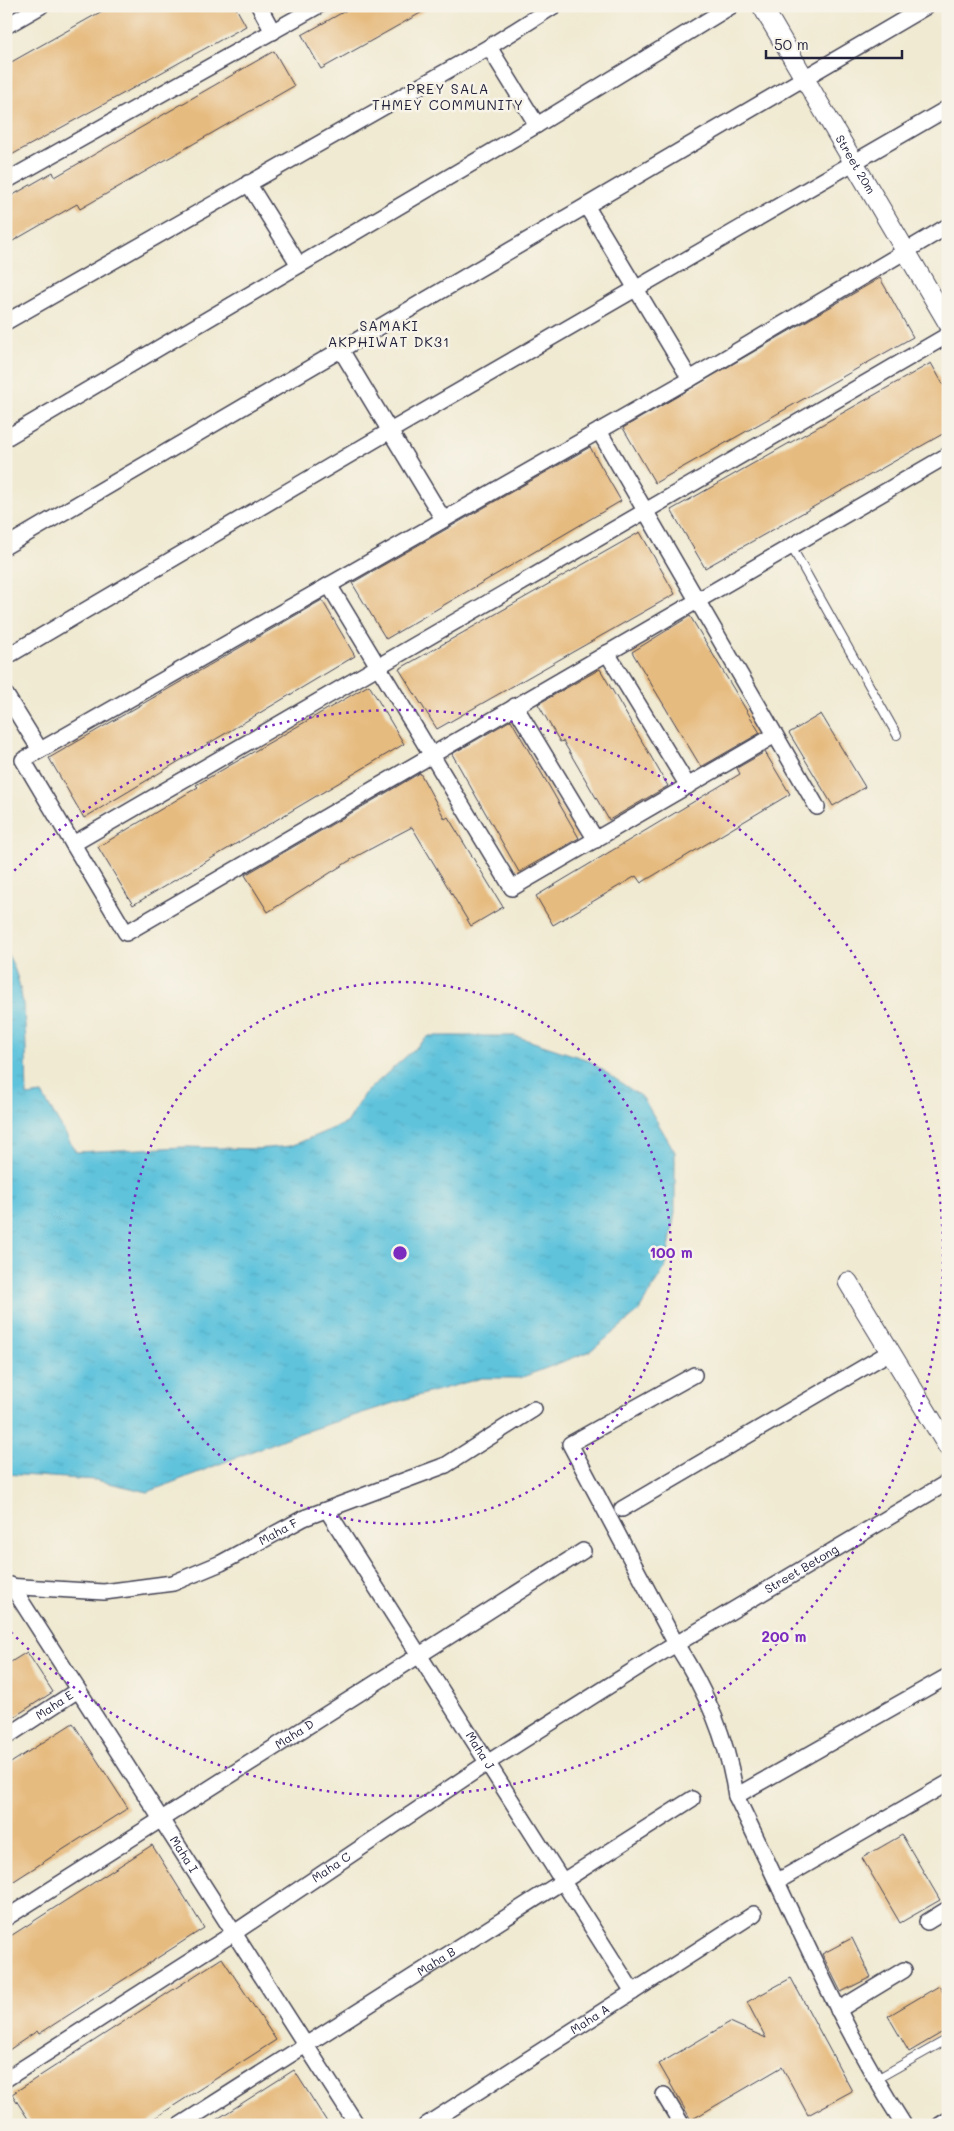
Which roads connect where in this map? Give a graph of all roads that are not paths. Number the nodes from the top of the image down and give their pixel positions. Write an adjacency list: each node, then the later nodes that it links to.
1 (41, 6): 8 (street)
2 (259, 6): 9 (street)
3 (318, 6): 9 (street)
4 (554, 6): 10 (street)
5 (731, 6): 13 (street)
6 (762, 6): 11 (street, Street 20m)
7 (927, 6): 11 (street)
8 (6, 26)
9 (273, 32): 15 (street)
10 (489, 47): 13 (street); 16 (street)
11 (804, 77): 14 (street, Street 20m); 17 (street)
12 (948, 108): 14 (street)
13 (537, 126): 20 (street)
14 (854, 162): 19 (street, Street 20m); 21 (street)
15 (6, 181)
16 (248, 183): 20 (street); 22 (street)
17 (587, 207): 21 (street); 25 (street)
18 (948, 226): 19 (street)
19 (905, 251): 23 (street, Street 20m); 26 (street)
20 (299, 266): 29 (street)
21 (635, 290): 26 (street); 28 (street)
22 (6, 322)
23 (948, 323)
24 (948, 335): 31 (street)
25 (341, 350): 28 (street); 33 (street)
26 (690, 378): 27 (street)
27 (599, 430): 31 (street); 32 (street)
28 (390, 431): 32 (street); 38 (street)
29 (6, 438)
30 (948, 454): 34 (street)
31 (646, 511): 36 (street); 39 (street)
32 (443, 520): 35 (street)
33 (6, 546)
34 (791, 546): 36 (street); 42 (lane)
35 (329, 585): 39 (street); 44 (street)
36 (697, 600): 37 (street); 43 (street)
37 (607, 653): 41 (street); 46 (street)
38 (6, 658)
39 (379, 666): 45 (street); 49 (street)
40 (6, 695): 44 (street)
41 (515, 706): 45 (street); 48 (street)
42 (897, 735)
43 (775, 736): 46 (street); 47 (street)
44 (40, 750): 49 (street)
45 (432, 755): 48 (street); 49 (street)
46 (688, 786): 48 (street)
47 (817, 807)
48 (596, 840)
49 (73, 844)
50 (848, 1282): 51 (street)
51 (890, 1352): 54 (street); 56 (street)
52 (694, 1375): 60 (street)
53 (534, 1409): 57 (street, Maha F)
54 (948, 1447)
55 (948, 1482): 60 (street, Street Betong)
56 (622, 1509)
57 (327, 1510): 59 (street, Maha F); 61 (street, Maha J)
58 (583, 1551): 61 (street, Maha D)
59 (9, 1585): 64 (street, Maha I)
60 (676, 1644): 62 (street, Street Betong); 68 (street)
61 (419, 1655): 66 (street, Maha J); 70 (street, Maha D)
62 (656, 1656): 66 (street, Maha C)
63 (948, 1676): 68 (street)
64 (78, 1690): 65 (street, Maha E); 70 (street, Maha I)
65 (6, 1737)
66 (487, 1763): 71 (street, Maha J); 77 (street, Maha C)
67 (948, 1783): 72 (street)
68 (736, 1796): 72 (street)
69 (692, 1798): 71 (street, Maha B)
70 (161, 1820): 75 (street, Maha D); 77 (street, Maha I)
71 (563, 1881): 79 (street, Maha J); 82 (street, Maha B)
72 (778, 1881): 80 (street)
73 (948, 1909): 76 (street)
74 (754, 1914): 79 (street, Maha A)
75 (6, 1918)
76 (927, 1922)
77 (234, 1932): 82 (street, Maha I); 83 (street, Maha C)
78 (904, 1970): 80 (street)
79 (633, 1992): 89 (street, Maha A)
80 (838, 2010): 84 (street)
81 (948, 2039): 84 (lane)
82 (306, 2046): 87 (street, Maha B); 88 (street, Maha I)
83 (6, 2079)
84 (875, 2080): 91 (street)
85 (664, 2095): 90 (street)
86 (948, 2120): 92 (street)
87 (180, 2125)
88 (357, 2125)
89 (426, 2125)
90 (682, 2125)
91 (904, 2125)
92 (940, 2125)

